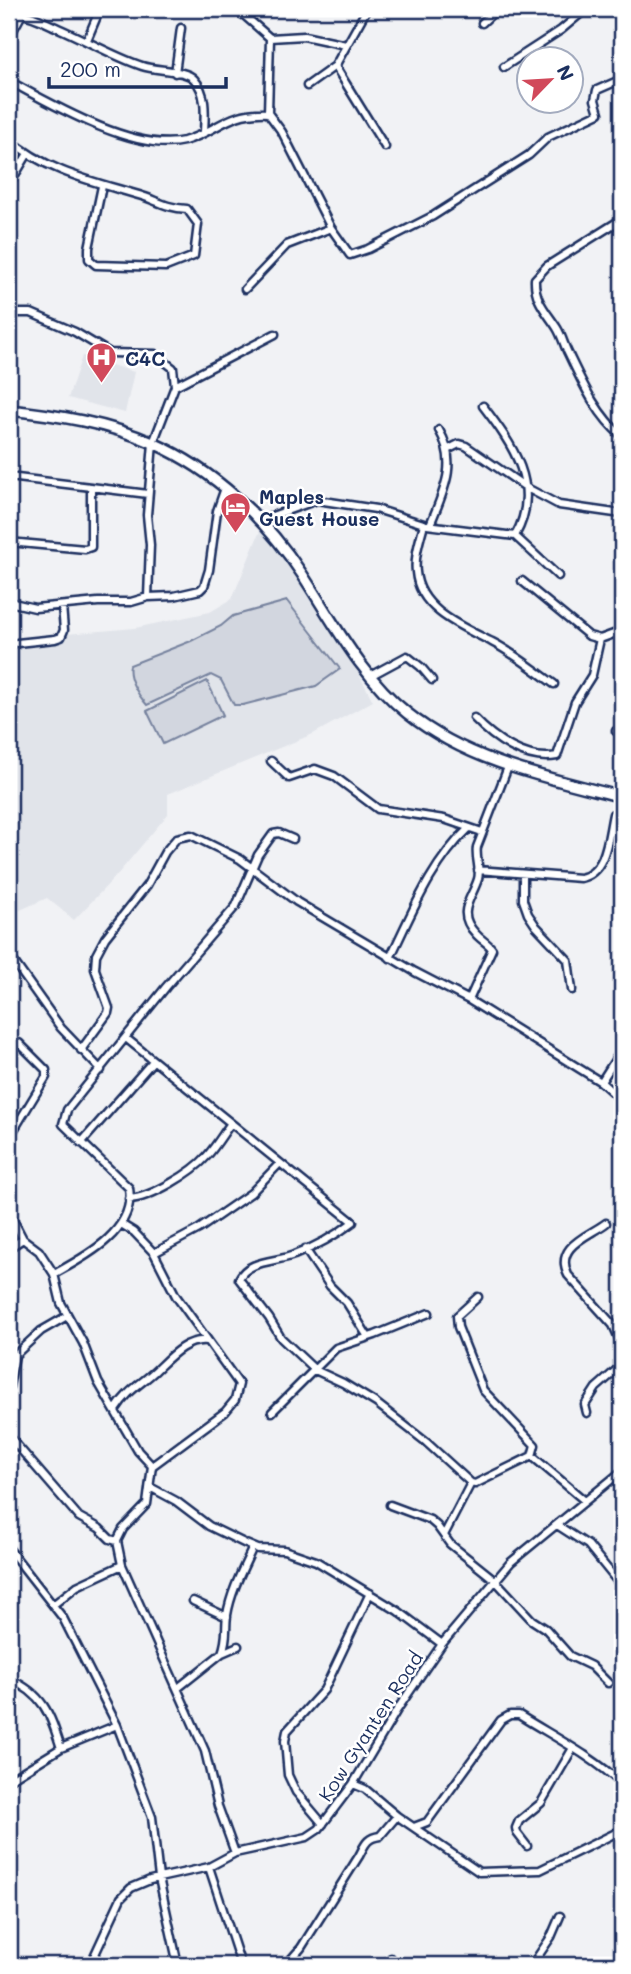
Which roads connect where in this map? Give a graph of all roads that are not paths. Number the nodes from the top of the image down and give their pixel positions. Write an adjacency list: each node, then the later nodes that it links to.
1 (100, 9): 11 (street)
2 (237, 9): 10 (street)
3 (367, 9): 12 (street)
4 (497, 9): 7 (street)
5 (586, 9): 14 (street)
6 (24, 11): 9 (street); 11 (street)
7 (482, 23)
8 (181, 28): 15 (street)
9 (9, 38)
10 (270, 38): 12 (street); 19 (street)
11 (87, 40): 15 (street)
12 (346, 45): 13 (street)
13 (335, 66): 18 (street); 22 (street)
14 (504, 66)
15 (176, 73): 20 (street)
16 (622, 79): 27 (street)
17 (9, 81): 20 (street)
18 (307, 86)
19 (268, 113): 20 (street); 27 (street)
20 (204, 131)
21 (9, 139): 23 (street)
22 (384, 147)
23 (27, 155): 24 (street); 25 (street)
24 (9, 185)
25 (102, 186): 25 (street)
26 (622, 219): 35 (street)
27 (331, 228): 28 (street)
28 (245, 289)
29 (9, 313): 31 (street)
30 (275, 334): 31 (street)
31 (175, 386): 36 (street)
32 (483, 406): 41 (street)
33 (9, 410): 36 (highway)
34 (439, 430): 37 (street)
35 (622, 436)
36 (153, 443): 40 (highway); 42 (street)
37 (447, 450): 41 (street); 45 (street)
38 (9, 477): 39 (street)
39 (91, 487): 42 (street); 47 (street)
40 (225, 488): 44 (highway); 50 (street)
41 (527, 488): 43 (street); 46 (street)
42 (148, 495): 50 (street)
43 (622, 514)
44 (261, 520): 45 (street); 56 (highway)
45 (427, 524): 46 (street); 58 (street)
46 (514, 536): 48 (street)
47 (9, 542)
48 (558, 576)
49 (522, 580): 54 (street)
50 (148, 597): 52 (street)
51 (9, 602): 52 (street)
52 (62, 606): 55 (street)
53 (622, 631): 54 (street)
54 (600, 639): 60 (street)
55 (17, 643)
56 (370, 676): 57 (street); 62 (highway)
57 (432, 680)
58 (554, 684)
59 (474, 718): 60 (street)
60 (531, 754): 63 (street)
61 (271, 761): 66 (street)
62 (508, 766): 63 (highway); 67 (street)
63 (524, 772): 64 (highway)
64 (622, 797)
65 (613, 814): 71 (street)
66 (468, 829): 67 (street); 73 (street)
67 (482, 832): 70 (street)
68 (293, 839): 69 (street)
69 (253, 868): 73 (street); 76 (street); 79 (street)
70 (478, 870): 71 (street); 75 (street)
71 (523, 875): 74 (street)
72 (9, 955): 79 (street)
73 (390, 958): 75 (street)
74 (572, 990)
75 (469, 1000): 82 (street)
76 (127, 1039): 80 (street); 81 (street)
77 (19, 1043): 85 (street)
78 (622, 1049): 82 (street)
79 (81, 1050): 81 (street)
80 (153, 1061): 84 (street); 86 (street)
81 (102, 1070): 86 (street)
82 (601, 1083): 83 (street)
83 (622, 1101)
84 (230, 1123): 87 (street); 88 (street)
85 (9, 1138)
86 (81, 1143): 88 (street)
87 (280, 1163): 94 (street); 95 (street)
88 (129, 1199): 90 (street)
89 (9, 1212): 92 (street)
90 (121, 1223): 95 (street); 96 (street)
91 (606, 1223): 102 (street)
92 (23, 1239): 93 (street); 96 (street)
93 (9, 1248)
94 (305, 1249): 100 (street); 104 (street)
95 (153, 1253): 101 (street)
96 (54, 1274): 99 (street)
97 (478, 1297): 110 (street)
98 (429, 1314): 100 (street)
99 (66, 1316): 105 (street); 106 (street)
100 (368, 1337): 104 (street)
101 (207, 1341): 106 (street); 111 (street)
102 (622, 1345)
103 (622, 1365): 108 (street)
104 (315, 1370): 107 (street); 113 (street)
105 (9, 1387)
106 (116, 1409): 111 (street)
107 (272, 1412)
108 (587, 1413)
109 (9, 1436): 119 (street)
110 (532, 1456): 113 (street); 115 (street)
111 (152, 1466): 114 (street)
112 (622, 1471): 115 (street, Kow Gyanten Road)
113 (471, 1483): 118 (street)
114 (150, 1487): 119 (street); 120 (street)
115 (585, 1501): 117 (street, Kow Gyanten Road)
116 (390, 1505): 118 (street)
117 (557, 1525): 123 (street, Kow Gyanten Road); 124 (street)
118 (444, 1535): 123 (street)
119 (117, 1541): 122 (street)
120 (253, 1547): 125 (street); 128 (street)
121 (9, 1549): 127 (street)
122 (122, 1564): 127 (street); 134 (street)
123 (495, 1580): 129 (street, Kow Gyanten Road); 133 (street)
124 (622, 1587)
125 (370, 1593): 129 (street); 142 (street)
126 (193, 1601): 128 (street)
127 (53, 1605): 135 (street)
128 (227, 1617): 131 (street)
129 (442, 1644): 139 (street, Kow Gyanten Road)
130 (239, 1646): 131 (street)
131 (222, 1653): 134 (street)
132 (9, 1679): 136 (street)
133 (608, 1683)
134 (178, 1688): 146 (street)
135 (117, 1724): 136 (street); 148 (street)
136 (61, 1748): 138 (street)
137 (573, 1748): 140 (street); 143 (street); 145 (street)
138 (9, 1779)
139 (353, 1784): 141 (street); 142 (street, Kow Gyanten Road)
140 (622, 1784)
141 (397, 1816): 143 (street); 154 (street)
142 (323, 1824): 146 (street, Kow Gyanten Road)
143 (414, 1827): 144 (street)
144 (622, 1830)
145 (527, 1846)
146 (235, 1853): 147 (street, Kow Gyanten Road)
147 (209, 1867): 148 (street, Kow Gyanten Road); 153 (street)
148 (159, 1878): 151 (street); 152 (street, Kow Gyanten Road)
149 (560, 1916): 156 (street)
150 (391, 1958): 155 (street)
151 (176, 1964)
152 (90, 1965)
153 (241, 1965)
154 (286, 1965)
155 (384, 1965)
156 (533, 1965)

